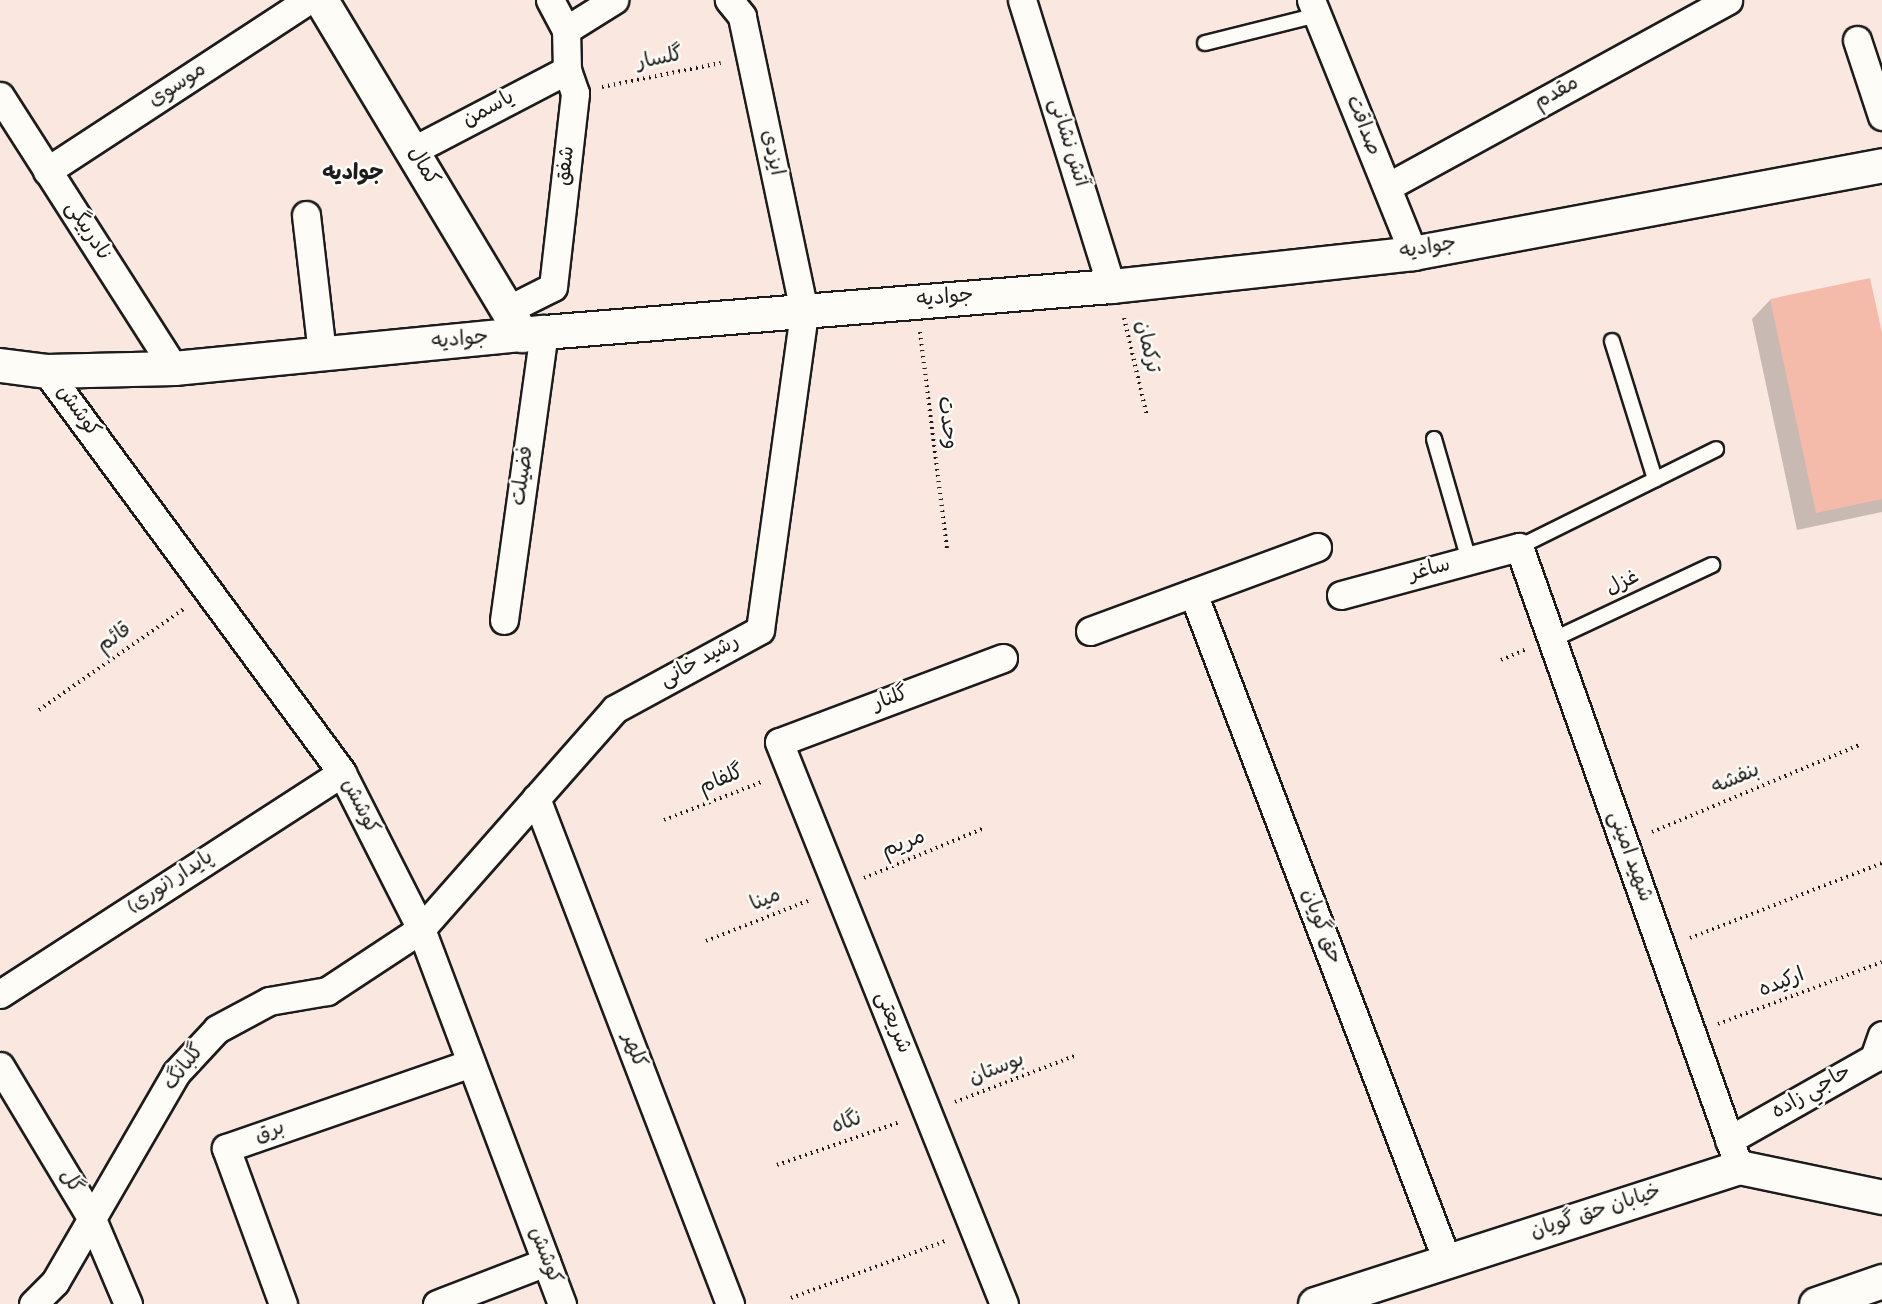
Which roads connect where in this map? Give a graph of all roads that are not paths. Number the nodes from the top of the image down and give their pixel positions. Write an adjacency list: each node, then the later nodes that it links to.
1 (308, 0): 17 (street, موسوی)
2 (321, 0): 15 (main road, کمال)
3 (550, 0): 9 (street, شفق)
4 (614, 0): 9 (street)
5 (1022, 0): 21 (street, آتش نشانی)
6 (1728, 0): 18 (street, مقدم)
7 (734, 1): 22 (street, ایزدی)
8 (1314, 8): 11 (lane); 18 (street, صداقت)
9 (566, 30): 12 (street, شفق)
10 (1857, 40): 14 (street)
11 (1205, 43)
12 (571, 81): 15 (street, یاسمن); 23 (street, شفق)
13 (0, 96): 17 (street, نادربیگی)
14 (1882, 116)
15 (412, 151): 23 (main road, کمال)
16 (1882, 165): 20 (main road, جوادیه)
17 (47, 171): 27 (street, نادربیگی)
18 (1387, 187): 20 (street, صداقت)
19 (306, 214): 25 (street)
20 (1413, 253): 21 (main road, جوادیه)
21 (1114, 286): 22 (main road, جوادیه)
22 (804, 311): 23 (main road, جوادیه); 44 (street, رشید خانی)
23 (525, 326): 25 (main road, جوادیه); 38 (street, فضیلت)
24 (1612, 341): 31 (lane)
25 (322, 354): 27 (main road, جوادیه)
26 (0, 365): 28 (main road, جوادیه)
27 (174, 368): 28 (main road, جوادیه)
28 (46, 371): 43 (street, کوشش)
29 (1434, 439): 34 (lane)
30 (1716, 449): 31 (lane)
31 (1655, 479): 33 (lane)
32 (1317, 547): 36 (street)
33 (1519, 547): 34 (street, ساغر); 40 (street, شهید امینی)
34 (1469, 560): 37 (street, ساغر)
35 (1712, 565): 40 (lane, غزل)
36 (1193, 593): 39 (street); 53 (street, حق گویان)
37 (1341, 595)
38 (504, 620)
39 (1090, 631)
40 (1552, 640): 50 (street, شهید امینی)
41 (1003, 658): 42 (street, گلنار)
42 (779, 742): 62 (street, شریعتی)
43 (342, 773): 45 (street, کوشش); 46 (street, پایدار (نوری))
44 (536, 798): 45 (street, رشید خانی); 61 (street, کلهر)
45 (421, 929): 48 (street, کوشش); 52 (street, گلبانگ)
46 (0, 994)
47 (1882, 1035): 50 (street, حاجي زاده)
48 (471, 1063): 54 (street, کوشش); 58 (street, برق)
49 (0, 1066): 52 (street, گل)
50 (1734, 1154): 51 (main road, خیابان حق گویان); 53 (main road, خیابان حق گویان)
51 (1882, 1197)
52 (92, 1219): 56 (street, گلبانگ); 57 (street, گل)
53 (1447, 1261): 63 (main road, خیابان حق گویان)
54 (546, 1262): 59 (street); 60 (street, کوشش)
55 (1882, 1281): 64 (main road)
56 (33, 1304)
57 (128, 1304)
58 (283, 1304)
59 (437, 1304)
60 (562, 1304)
61 (730, 1304)
62 (1004, 1304)
63 (1314, 1304)
64 (1816, 1304)

